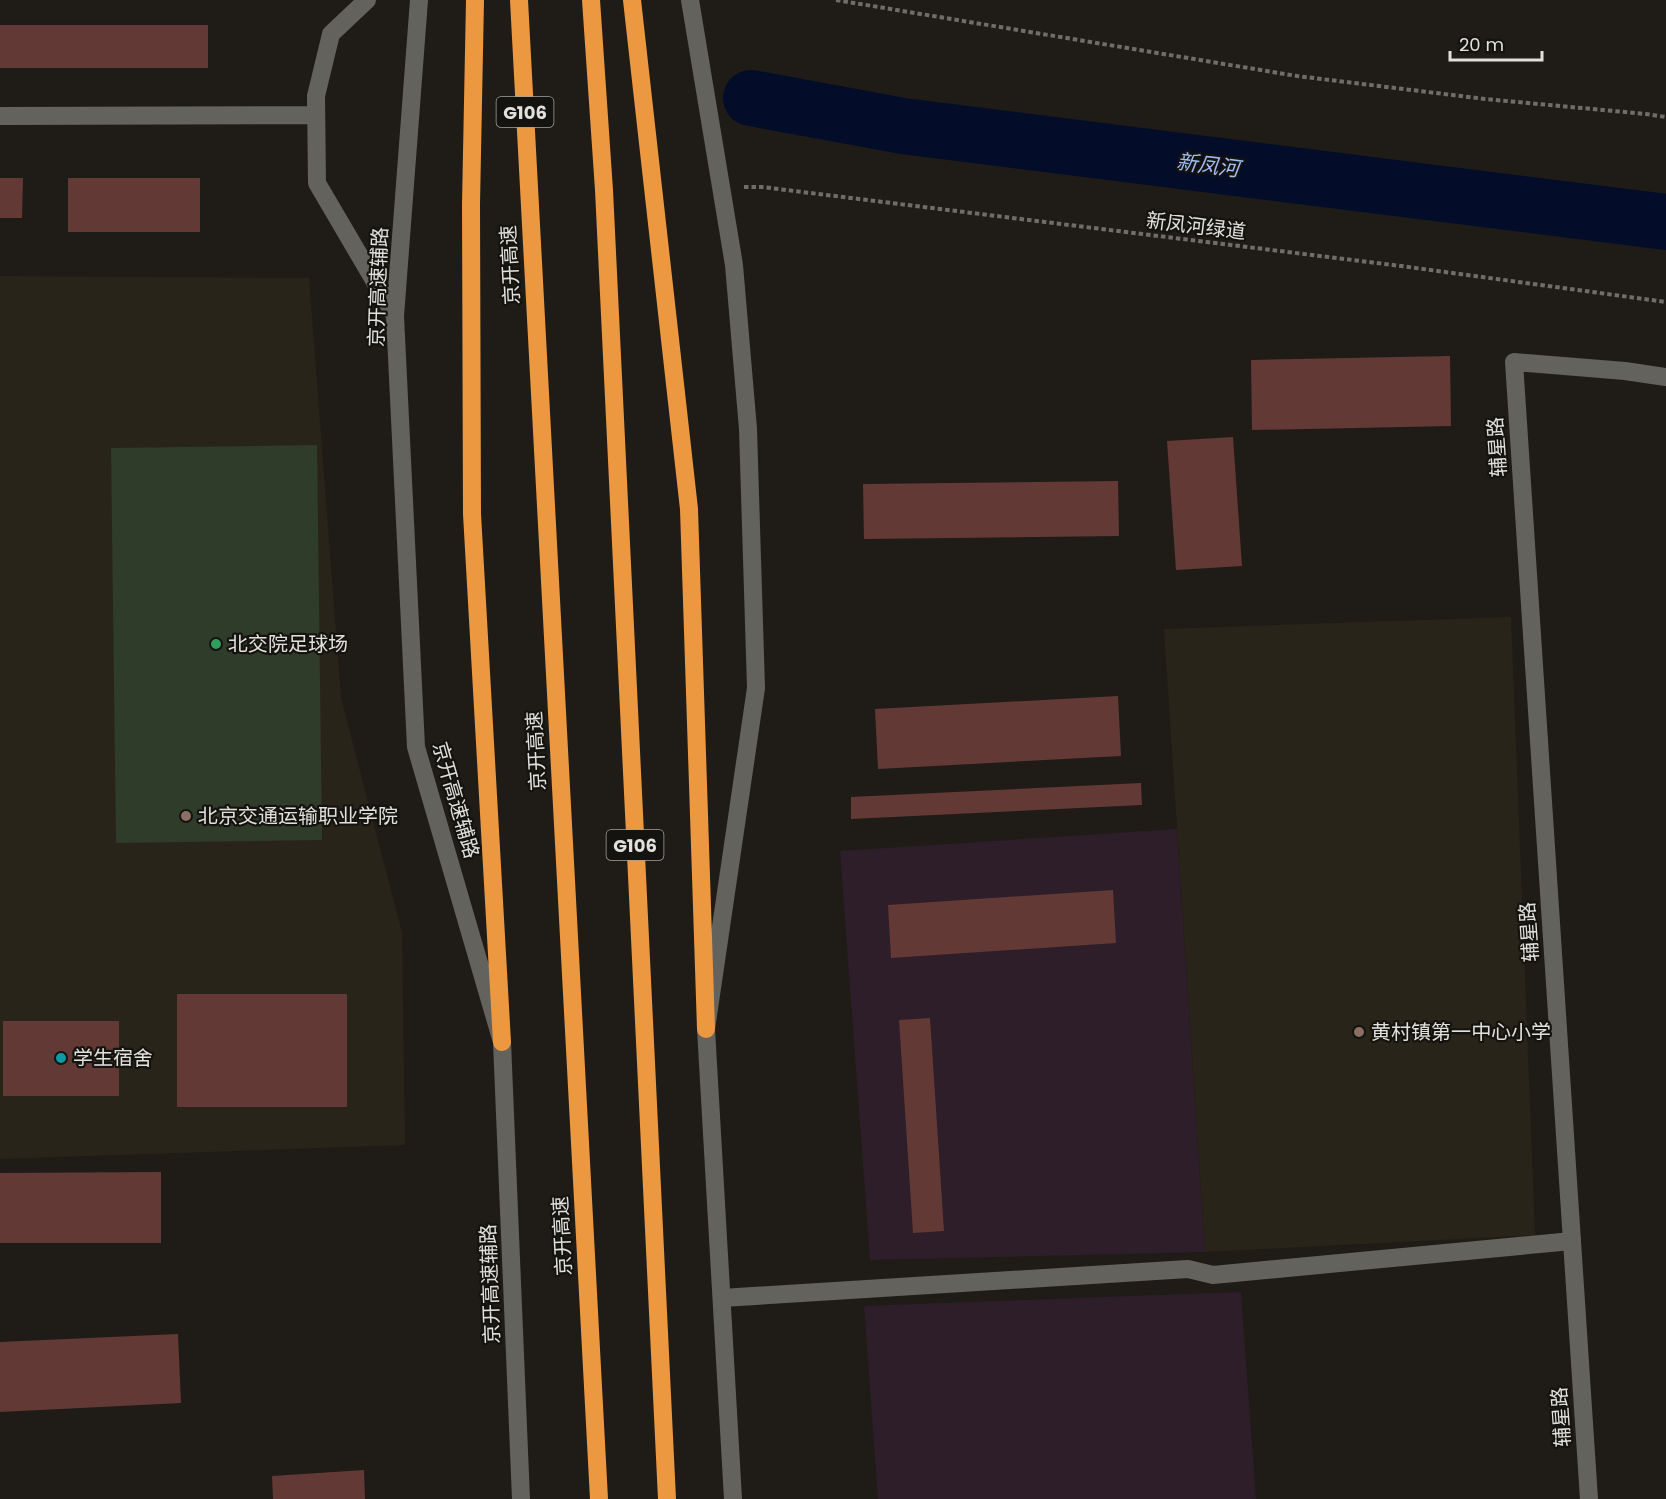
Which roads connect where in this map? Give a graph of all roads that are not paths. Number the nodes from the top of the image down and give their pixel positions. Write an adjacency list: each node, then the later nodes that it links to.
1 (367, 0): 9 (main road)
2 (419, 0): 10 (main road, 京开高速辅路)
3 (476, 0): 13 (highway)
4 (519, 0): 17 (highway, 京开高速 / G106)
5 (591, 0): 18 (highway, G106)
6 (632, 0): 12 (highway)
7 (690, 0): 12 (main road)
8 (0, 116): 9 (main road)
9 (316, 116): 10 (main road)
10 (395, 316): 13 (main road, 京开高速辅路)
11 (1666, 377): 14 (main road, 辅星路)
12 (706, 1029): 15 (main road)
13 (502, 1042): 16 (main road, 京开高速辅路)
14 (1572, 1241): 15 (main road); 20 (main road, 辅星路)
15 (722, 1298): 19 (main road)
16 (521, 1499)
17 (599, 1499)
18 (667, 1499)
19 (733, 1499)
20 (1589, 1499)

